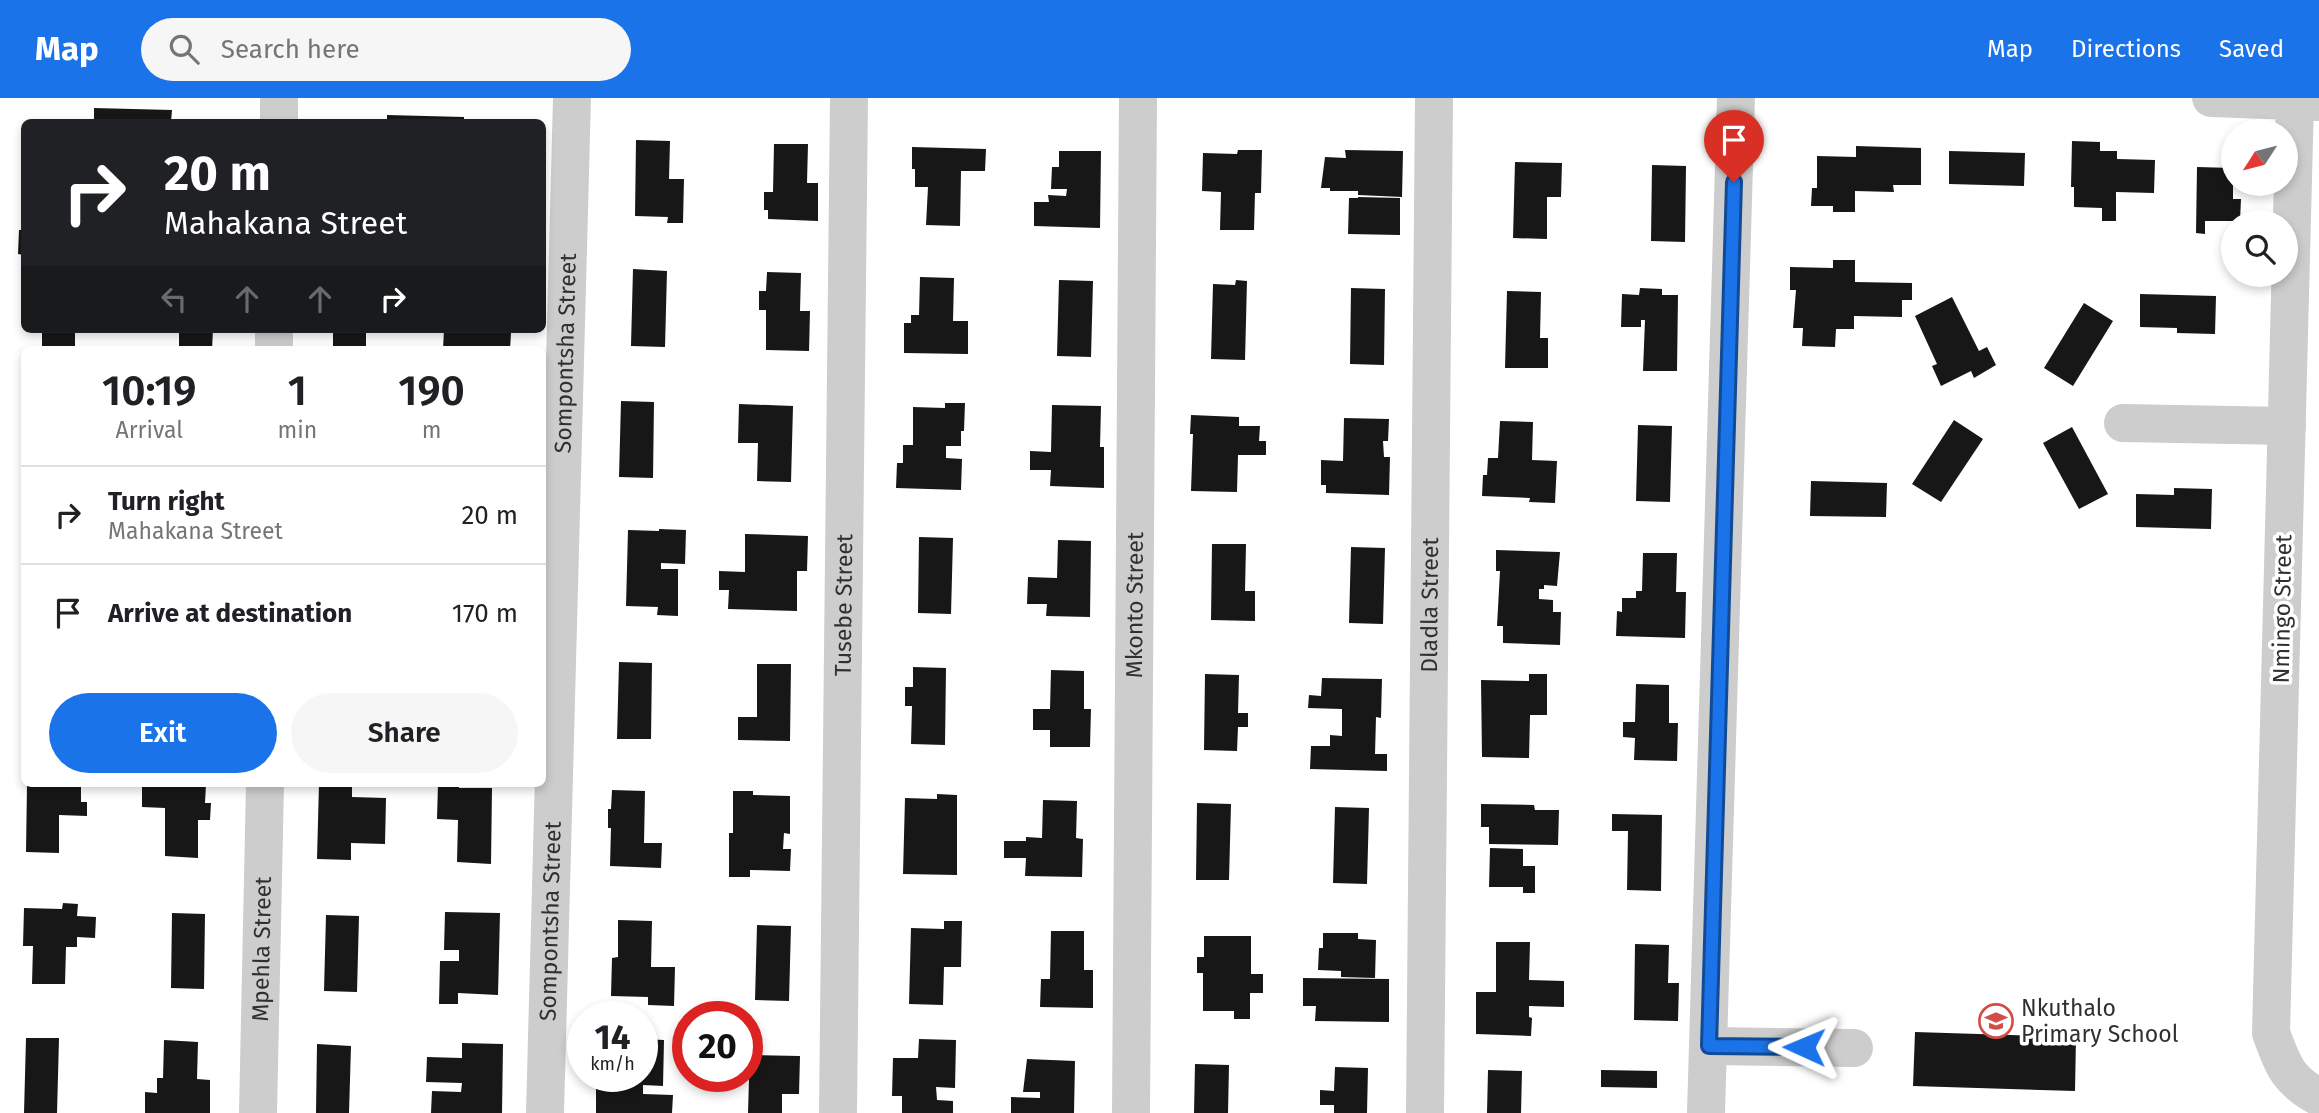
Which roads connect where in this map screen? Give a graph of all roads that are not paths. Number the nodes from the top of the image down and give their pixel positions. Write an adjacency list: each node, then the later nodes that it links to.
1 (279, 98): 9 (street)
2 (572, 98): 17 (street, Sompontsha Street)
3 (849, 98): 18 (street, Tusebe Street)
4 (1138, 98): 19 (street, Mkonto Street)
5 (1434, 98): 20 (street, Dladla Street)
6 (1736, 98): 13 (street)
7 (2211, 98): 8 (street)
8 (2307, 102): 11 (street, Nmingo Street)
9 (279, 119)
10 (2123, 423): 11 (street)
11 (2287, 426): 15 (street, Nmingo Street)
12 (265, 787): 16 (street, Mpehla Street)
13 (1709, 1046): 14 (street); 21 (street)
14 (1854, 1048)
15 (2319, 1097)
16 (258, 1113)
17 (545, 1113)
18 (838, 1113)
19 (1131, 1113)
20 (1426, 1113)
21 (1706, 1113)

